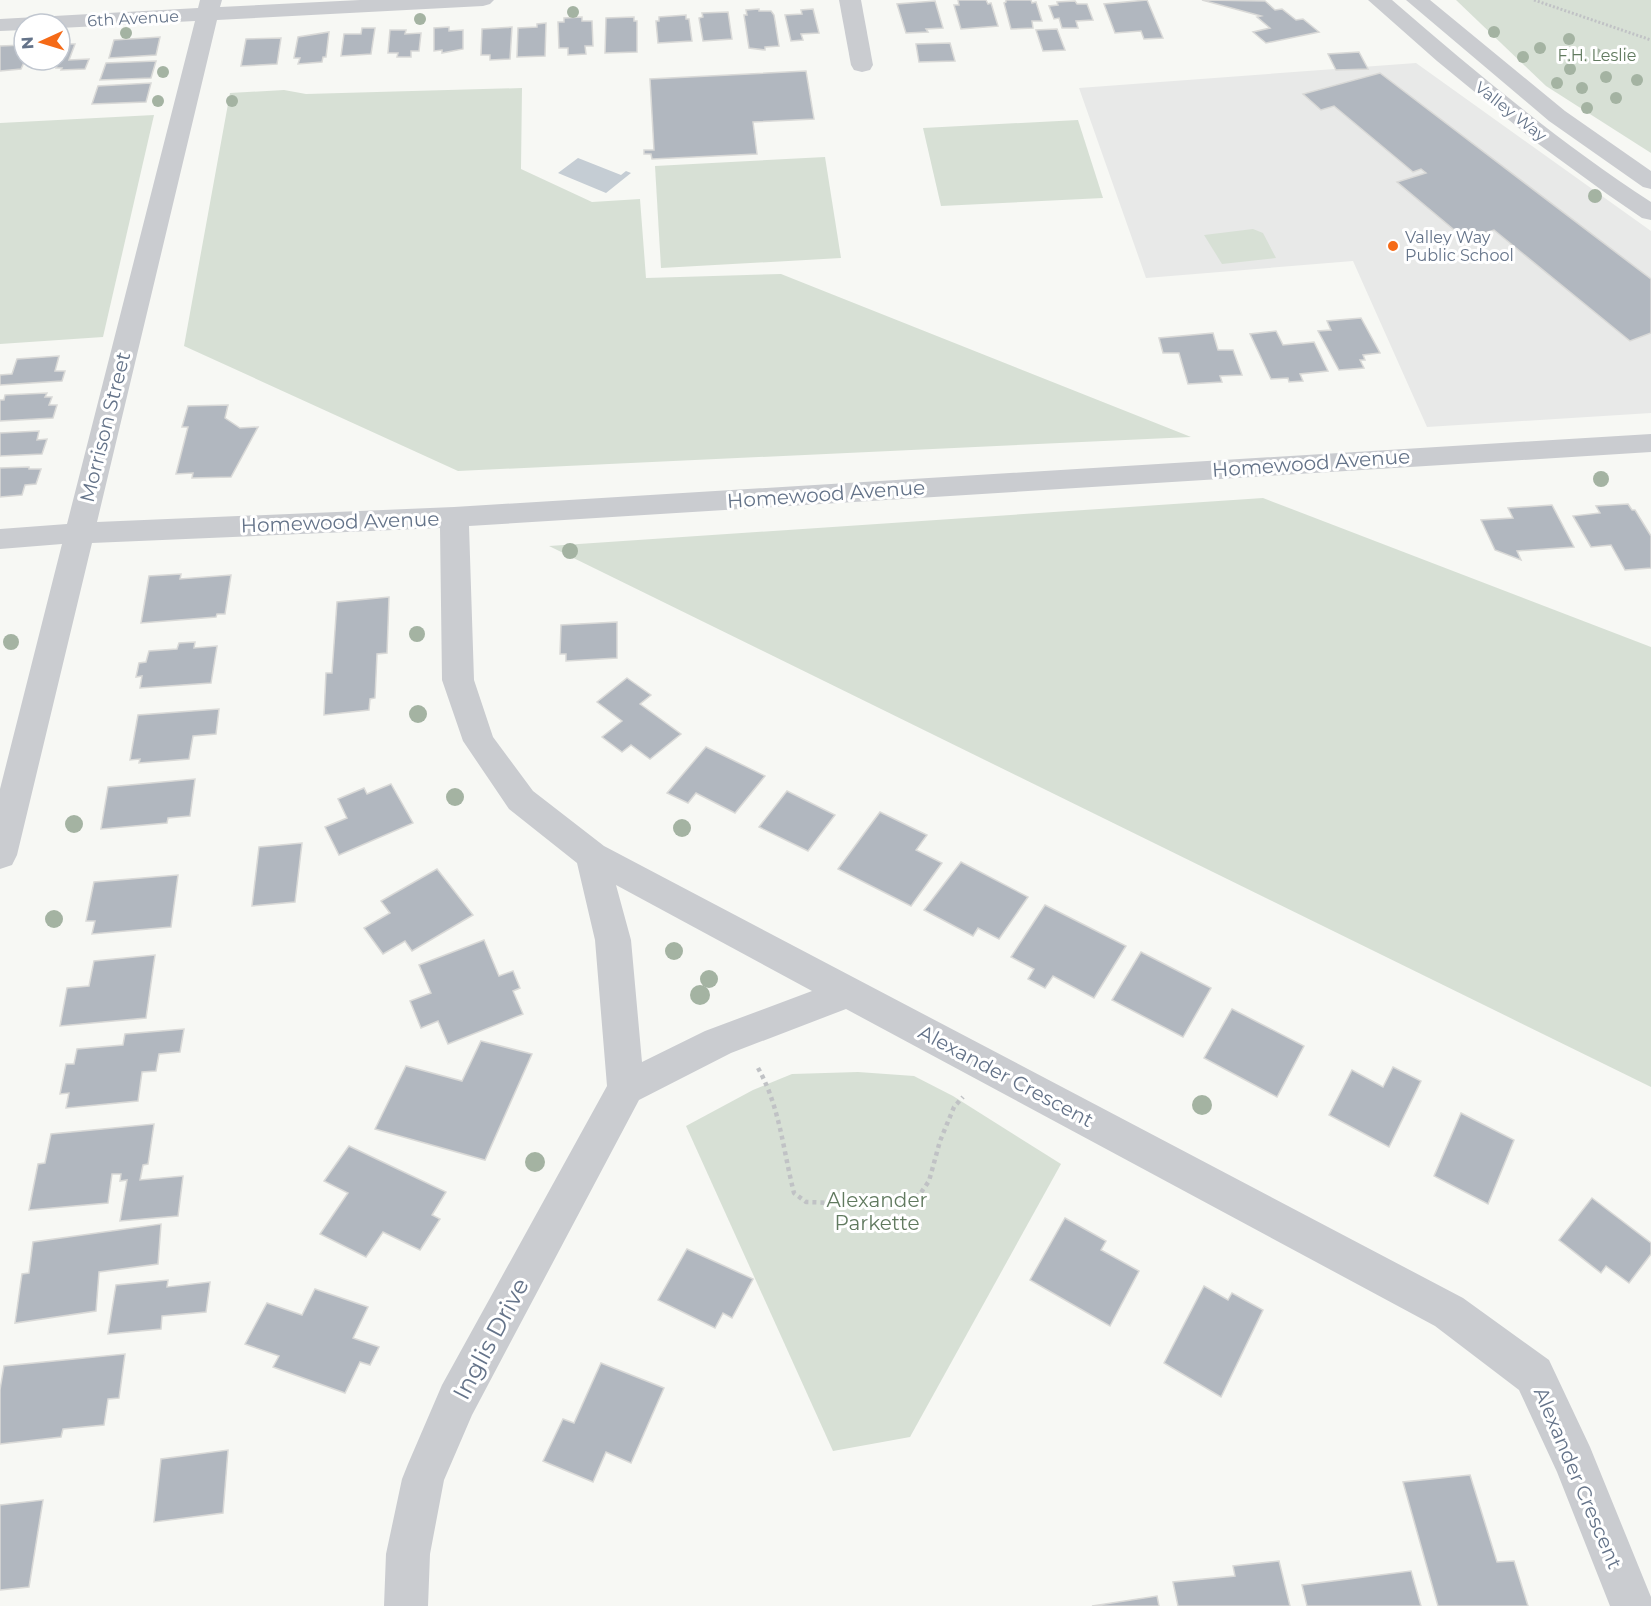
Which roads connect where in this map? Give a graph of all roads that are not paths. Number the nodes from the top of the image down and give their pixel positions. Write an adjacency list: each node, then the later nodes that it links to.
1 (483, 0): 5 (street, 6th Avenue)
2 (850, 0): 7 (street)
3 (1379, 0): 9 (street, Valley Way)
4 (1417, 0): 8 (street, Valley Way)
5 (209, 7): 6 (street, 6th Avenue); 12 (street, Morrison Street)
6 (0, 25)
7 (862, 65)
8 (1651, 183)
9 (1651, 213)
10 (1651, 443): 11 (street, Homewood Avenue)
11 (454, 518): 12 (street, Homewood Avenue); 15 (street, Alexander Crescent)
12 (79, 533): 13 (street, Homewood Avenue); 14 (street, Morrison Street)
13 (0, 539)
14 (0, 855)
15 (592, 856): 16 (street, Alexander Crescent); 17 (street)
16 (850, 992): 17 (street); 19 (street, Alexander Crescent)
17 (626, 1088): 18 (street, Inglis Drive)
18 (406, 1606)
19 (1632, 1606)

